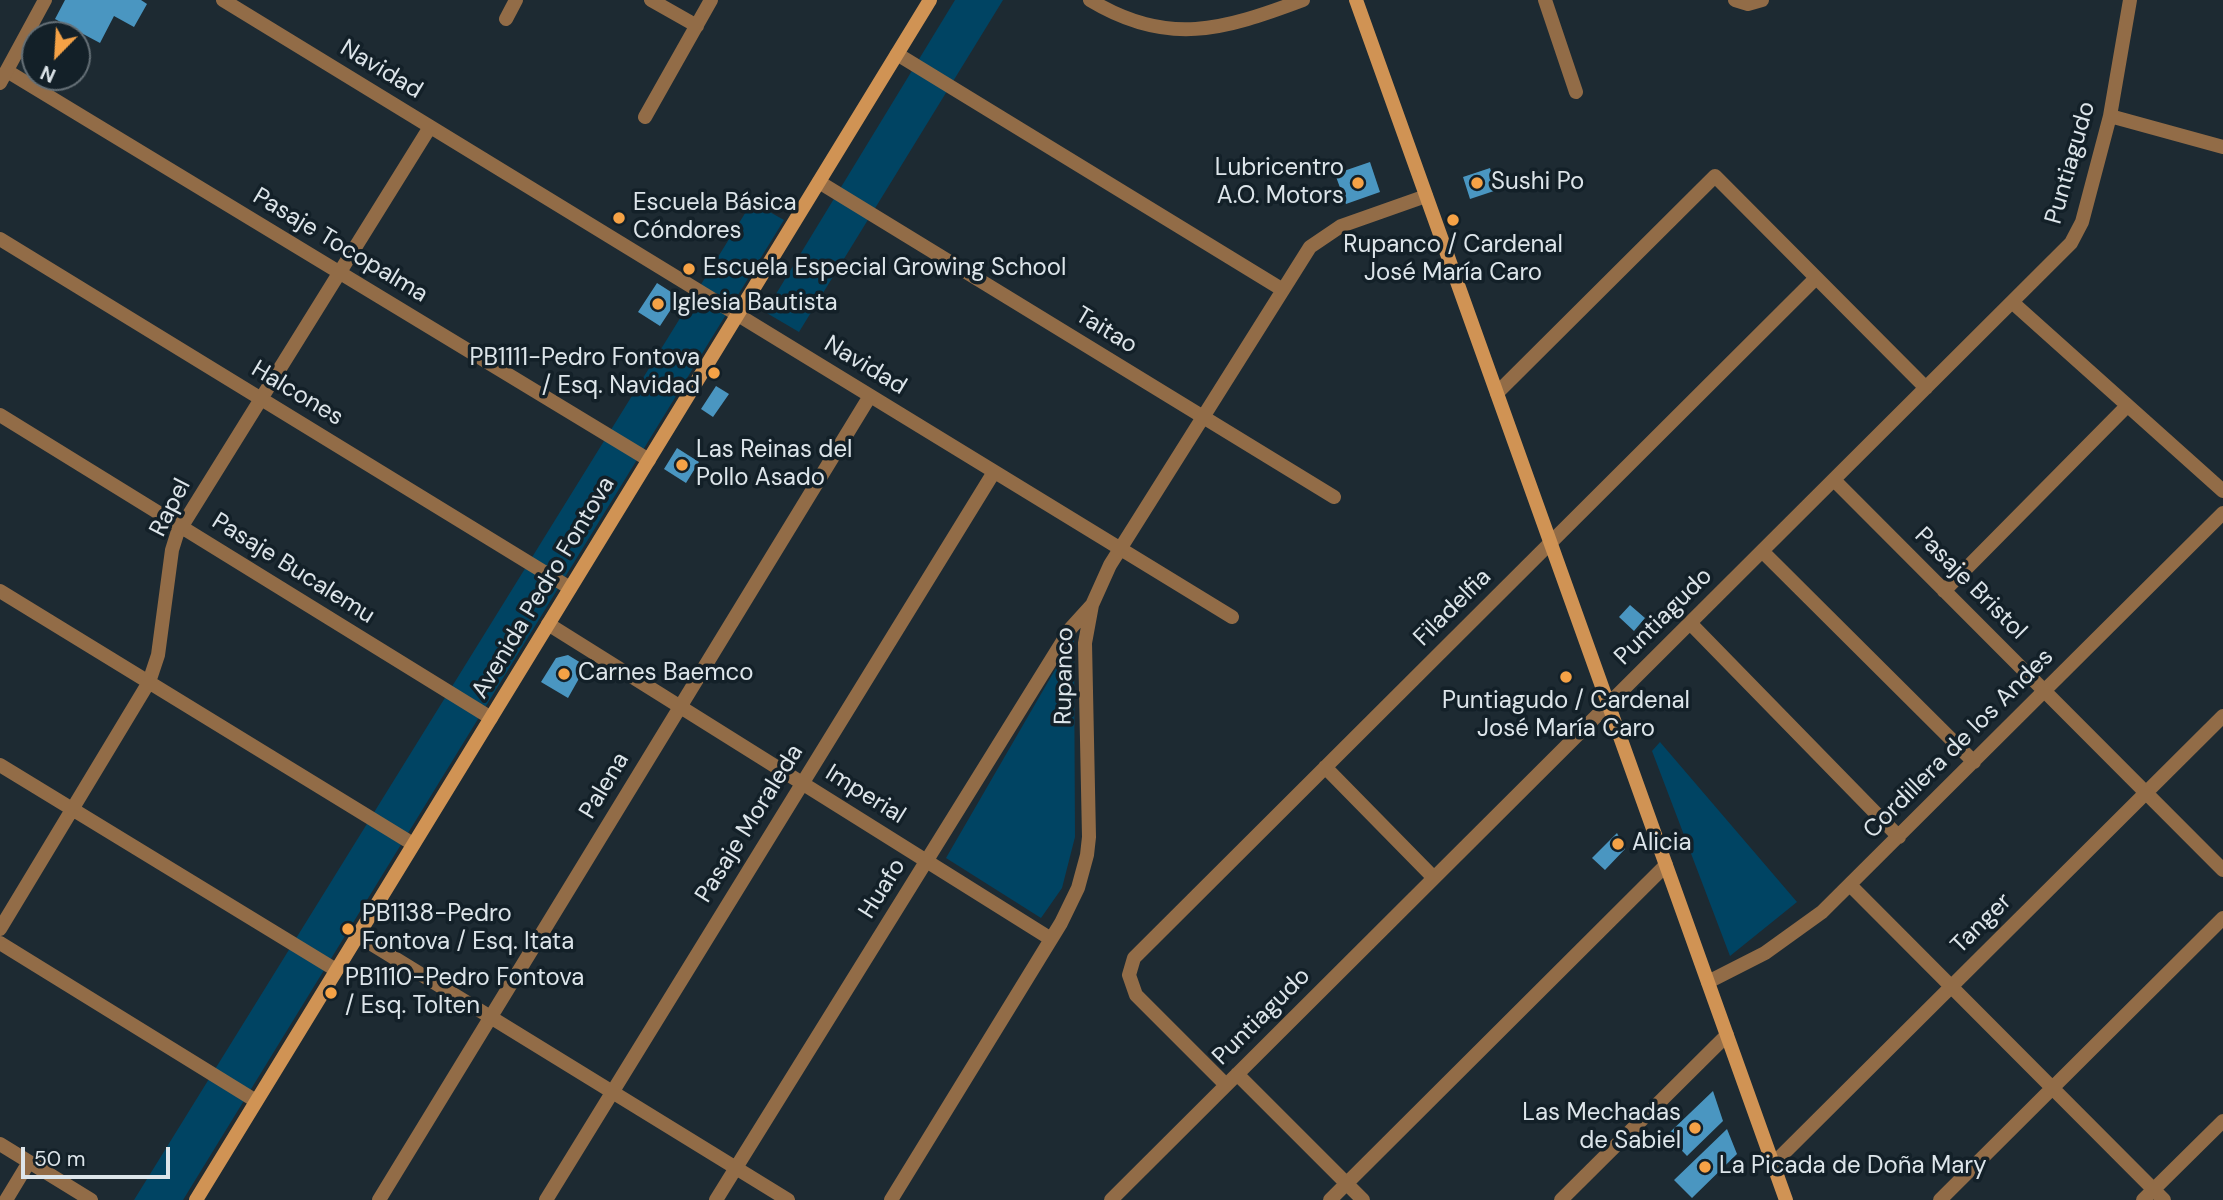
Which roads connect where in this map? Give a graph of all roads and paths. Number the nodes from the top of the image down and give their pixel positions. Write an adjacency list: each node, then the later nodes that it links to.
1 (45, 0): 17 (street)
2 (223, 0): 21 (street, Navidad)
3 (516, 0): 14 (street)
4 (651, 0): 15 (street)
5 (711, 0): 15 (street)
6 (930, 0): 16 (main road, Avenida Pedro Fontova)
7 (1090, 0): 8 (street)
8 (1303, 0)
9 (1356, 0): 24 (main road)
10 (1545, 0): 18 (street)
11 (1735, 0): 12 (street)
12 (1762, 0)
13 (2130, 0): 19 (street, Puntiagudo)
14 (506, 19)
15 (697, 26): 20 (street)
16 (897, 54): 23 (main road, Avenida Pedro Fontova); 28 (street)
17 (3, 77): 26 (street, Pasaje Tocopalma)
18 (1576, 92)
19 (2110, 116): 22 (street); 29 (street, Puntiagudo)
20 (645, 117)
21 (430, 127): 26 (street, Rapel); 30 (street, Navidad)
22 (2223, 148)
23 (819, 182): 30 (main road, Avenida Pedro Fontova); 37 (street, Taitao)
24 (1426, 195): 28 (street, Rupanco); 32 (main road)
25 (0, 239): 34 (street, Halcones)
26 (340, 272): 34 (street, Rapel); 38 (street, Pasaje Tocopalma)
27 (1816, 278): 31 (street); 32 (street); 45 (street, Filadelfia)
28 (1283, 290): 37 (street, Rupanco)
29 (2012, 302): 31 (street, Puntiagudo); 35 (street)
30 (737, 315): 33 (street, Navidad); 38 (main road, Avenida Pedro Fontova)
31 (1926, 388): 40 (street, Puntiagudo)
32 (1497, 393): 45 (main road)
33 (870, 396): 39 (street, Navidad); 58 (street, Palena)
34 (261, 399): 44 (street, Rapel); 48 (street, Halcones)
35 (2127, 406): 41 (street); 50 (street)
36 (0, 415): 44 (street, Pasaje Bucalemu)
37 (1203, 417): 42 (street, Taitao); 46 (street, Rupanco)
38 (649, 460): 48 (main road, Avenida Pedro Fontova)
39 (994, 472): 46 (street, Navidad); 64 (street, Pasaje Moraleda)
40 (1833, 480): 47 (street, Puntiagudo); 50 (street, Pasaje Bristol)
41 (2223, 491)
42 (1334, 497)
43 (2223, 513): 56 (street, Cordillera de los Andes)
44 (181, 527): 55 (street, Rapel); 60 (street, Pasaje Bucalemu)
45 (1551, 543): 57 (main road); 63 (street, Filadelfia)
46 (1120, 549): 51 (street, Rupanco); 52 (street, Navidad)
47 (1762, 551): 53 (street, Puntiagudo); 61 (street)
48 (570, 588): 54 (main road, Avenida Pedro Fontova)
49 (0, 591): 55 (street)
50 (1944, 591): 56 (street, Pasaje Bristol)
51 (1092, 605): 69 (street, Huafo); 77 (street, Rupanco)
52 (1232, 617)
53 (1690, 623): 57 (street, Puntiagudo); 67 (street)
54 (548, 624): 58 (street, Imperial); 60 (main road, Avenida Pedro Fontova)
55 (149, 682): 66 (street, Rapel); 68 (street)
56 (2045, 691): 61 (street, Cordillera de los Andes); 65 (street, Pasaje Bristol)
57 (1609, 705): 70 (main road); 72 (street, Puntiagudo)
58 (680, 707): 64 (street, Imperial); 82 (street, Palena)
59 (2223, 716): 65 (street, Tanger)
60 (491, 718): 68 (main road, Avenida Pedro Fontova)
61 (1974, 762): 67 (street, Cordillera de los Andes)
62 (0, 765): 66 (street)
63 (1325, 767): 72 (street); 84 (street, Filadelfia)
64 (803, 783): 69 (street, Imperial); 86 (street, Pasaje Moraleda)
65 (2146, 793): 71 (street, Pasaje Bristol); 81 (street, Tanger)
66 (73, 809): 75 (street, Rapel); 79 (street)
67 (1899, 836): 73 (street, Cordillera de los Andes)
68 (414, 844): 76 (main road, Avenida Pedro Fontova)
69 (927, 861): 77 (street, Imperial); 92 (street, Huafo)
70 (1666, 865): 80 (main road); 93 (street)
71 (2223, 870)
72 (1434, 878): 84 (street, Puntiagudo)
73 (1850, 886): 80 (street, Cordillera de los Andes); 81 (street)
74 (2223, 918): 85 (street)
75 (0, 929)
76 (357, 935): 79 (main road, Avenida Pedro Fontova); 82 (street)
77 (1051, 939): 103 (street, Rupanco)
78 (0, 943): 87 (street)
79 (337, 970): 87 (main road, Avenida Pedro Fontova)
80 (1708, 982): 83 (main road)
81 (1951, 987): 85 (street); 91 (street, Tanger)
82 (490, 1017): 86 (street); 99 (street, Palena)
83 (1727, 1035): 91 (main road); 107 (street)
84 (1232, 1080): 93 (street); 104 (street, Puntiagudo)
85 (2052, 1088): 95 (street); 108 (street)
86 (612, 1092): 92 (street); 100 (street, Pasaje Moraleda)
87 (256, 1101): 98 (main road, Avenida Pedro Fontova)
88 (2223, 1121): 95 (street)
89 (0, 1144): 90 (street)
90 (29, 1162): 96 (street); 97 (street)
91 (1773, 1164): 94 (main road)
92 (736, 1168): 101 (street, Huafo); 102 (street)
93 (1346, 1183): 105 (street); 106 (street)
94 (1781, 1197)
95 (2153, 1197)
96 (6, 1200)
97 (91, 1200)
98 (196, 1200)
99 (379, 1200)
100 (546, 1200)
101 (716, 1200)
102 (788, 1200)
103 (891, 1200)
104 (1111, 1200)
105 (1330, 1200)
106 (1363, 1200)
107 (1560, 1200)
108 (1940, 1200)

